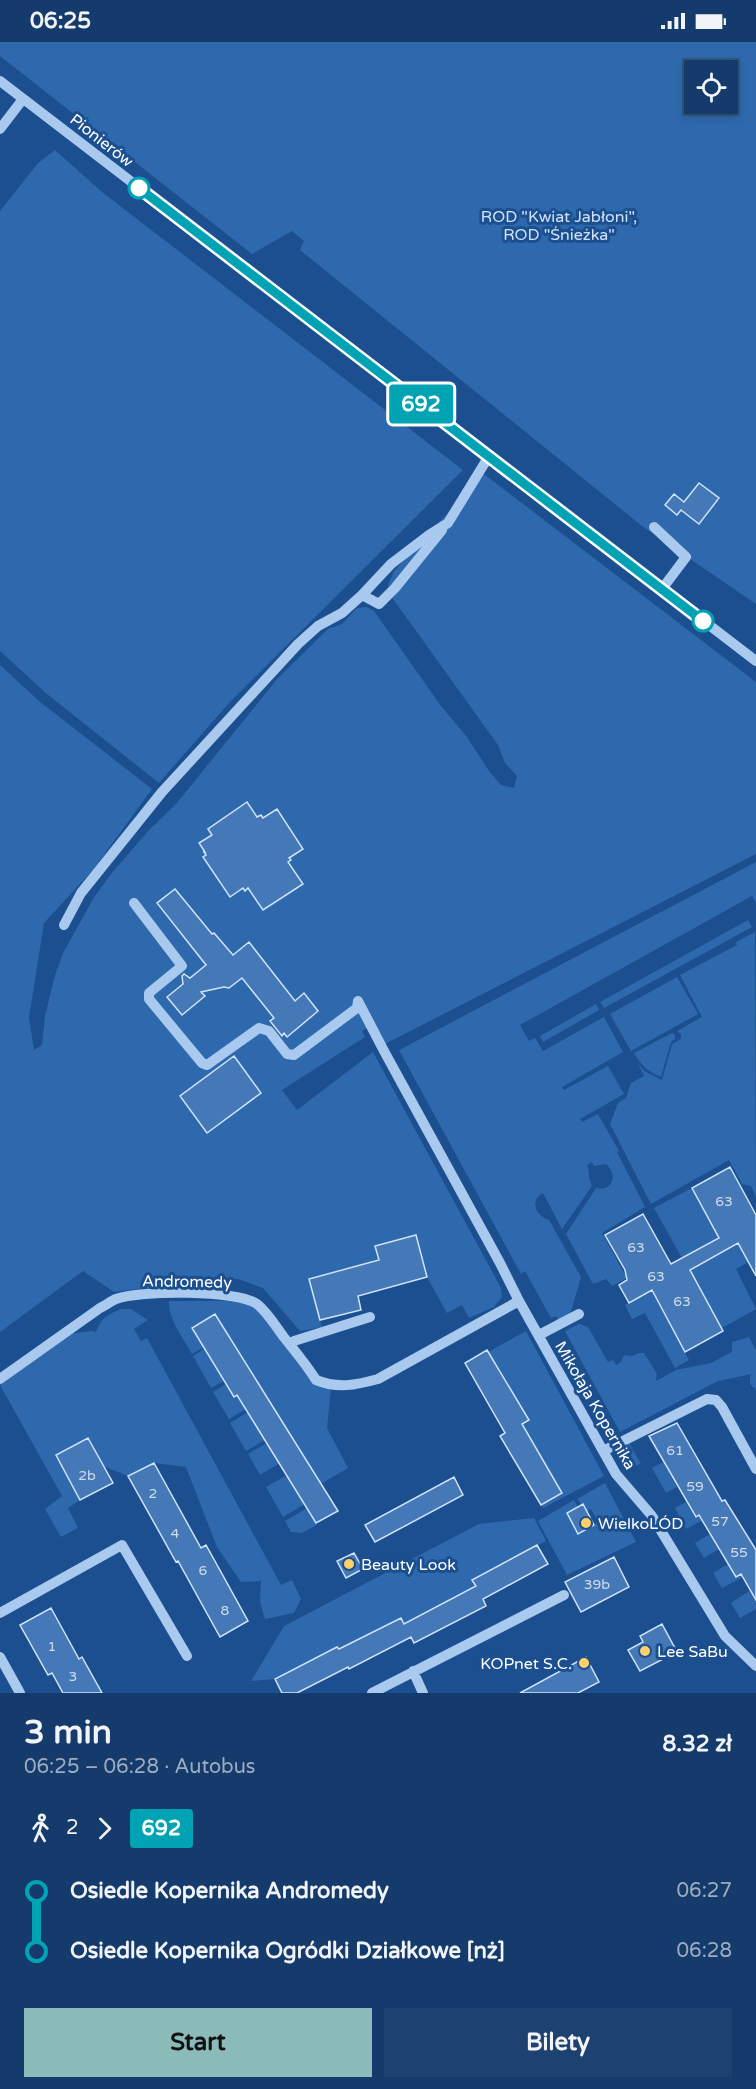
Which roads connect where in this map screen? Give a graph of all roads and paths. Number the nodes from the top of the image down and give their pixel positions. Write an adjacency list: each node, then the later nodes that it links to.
1 (0, 81): 2 (street, Pionierów)
2 (23, 99): 3 (street); 4 (street, Pionierów)
3 (0, 129)
4 (489, 456): 5 (street); 7 (street, Pionierów)
5 (448, 523): 8 (street); 8 (street)
6 (654, 527): 7 (street)
7 (662, 590): 9 (street, Pionierów)
8 (362, 595): 11 (street)
9 (756, 661)
10 (134, 903): 12 (street, Mikołaja Kopernika)
11 (64, 925)
12 (519, 1301): 15 (street, Mikołaja Kopernika); 17 (street, Andromedy)
13 (579, 1314): 15 (street)
14 (370, 1317): 16 (street)
15 (539, 1335): 18 (street, Mikołaja Kopernika)
16 (294, 1341)
17 (0, 1379)
18 (603, 1451): 19 (street); 24 (street, Mikołaja Kopernika)
19 (756, 1469)
20 (564, 1595): 25 (street)
21 (0, 1613): 22 (street)
22 (187, 1656)
23 (0, 1657): 26 (street)
24 (756, 1666)
25 (412, 1671): 27 (street); 28 (street)
26 (20, 1693)
27 (372, 1693)
28 (423, 1693)

